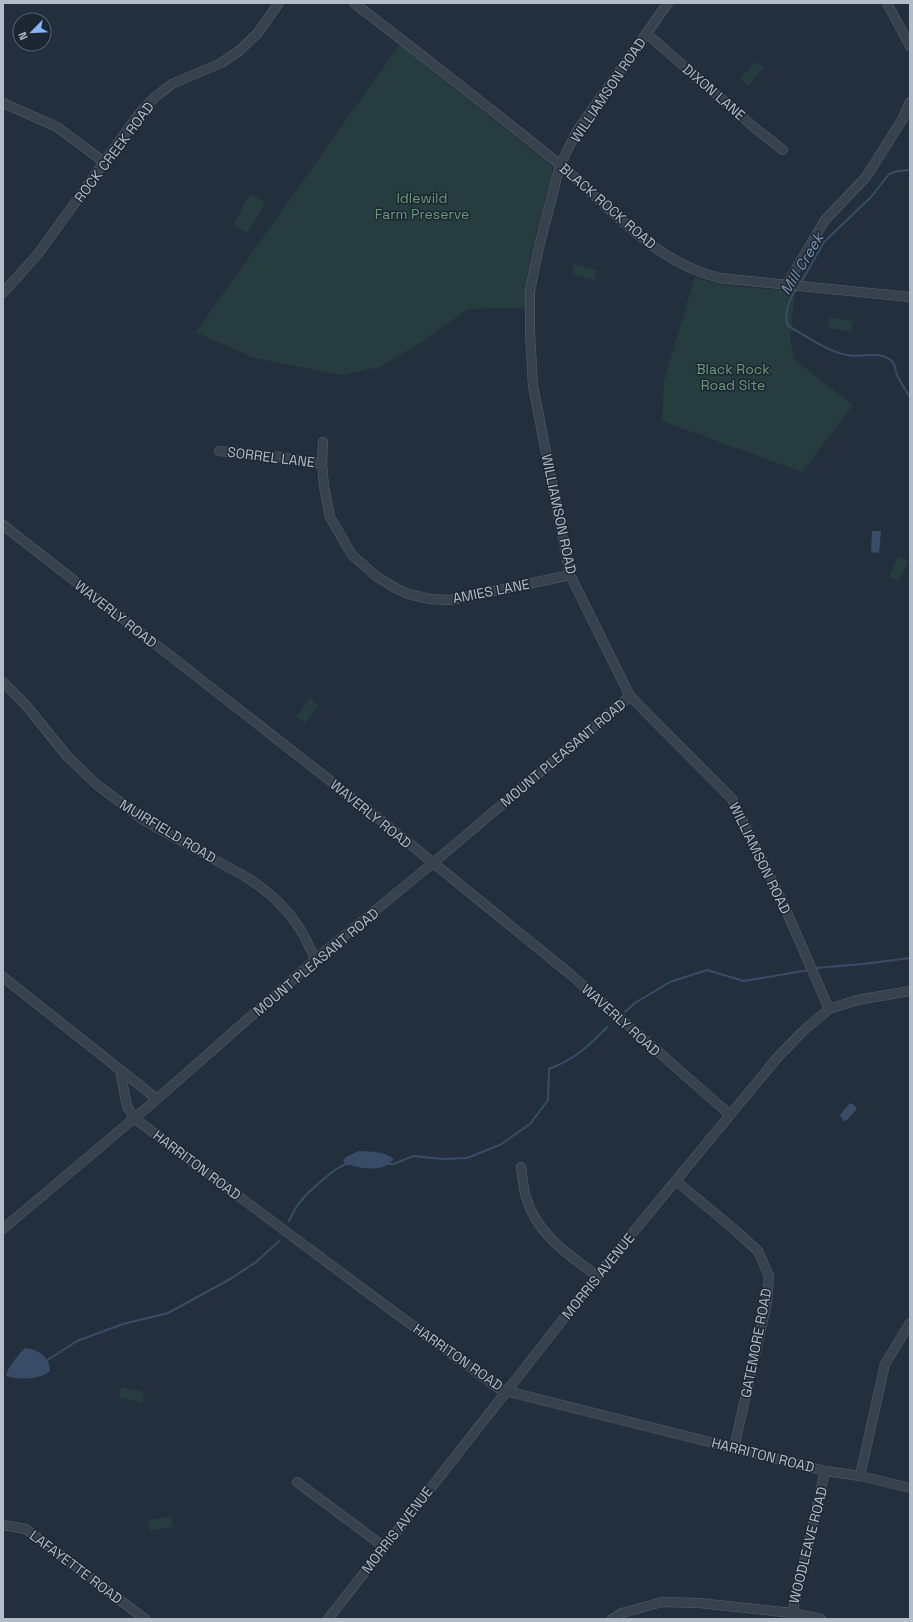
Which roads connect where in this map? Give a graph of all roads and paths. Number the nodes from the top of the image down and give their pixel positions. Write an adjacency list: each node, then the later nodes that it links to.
1 (279, 3): 10 (street, ROCK CREEK ROAD)
2 (354, 3): 11 (street, BLACK ROCK ROAD)
3 (668, 3): 5 (street, WILLIAMSON ROAD)
4 (887, 3): 6 (street)
5 (646, 33): 9 (street, DIXON LANE); 11 (street, WILLIAMSON ROAD)
6 (910, 46)
7 (910, 102): 12 (street)
8 (3, 103): 10 (street)
9 (783, 150)
10 (104, 162): 13 (street, ROCK CREEK ROAD)
11 (560, 165): 12 (street, BLACK ROCK ROAD); 19 (street, WILLIAMSON ROAD)
12 (794, 285): 14 (street, BLACK ROCK ROAD)
13 (3, 293)
14 (910, 297)
15 (323, 442): 17 (street, AMIES LANE)
16 (219, 451): 17 (street, SORREL LANE)
17 (322, 464): 19 (street, AMIES LANE)
18 (3, 525): 22 (street, WAVERLY ROAD)
19 (570, 575): 21 (street, WILLIAMSON ROAD)
20 (3, 682): 23 (street, MUIRFIELD ROAD)
21 (630, 696): 22 (street, MOUNT PLEASANT ROAD); 26 (street, WILLIAMSON ROAD)
22 (433, 863): 23 (street, MOUNT PLEASANT ROAD); 29 (street, WAVERLY ROAD)
23 (316, 959): 28 (street, MOUNT PLEASANT ROAD)
24 (3, 977): 27 (street)
25 (910, 991): 26 (street, MORRIS AVENUE)
26 (829, 1009): 29 (street, MORRIS AVENUE)
27 (120, 1070): 28 (street); 30 (street)
28 (157, 1099): 30 (street, MOUNT PLEASANT ROAD)
29 (729, 1114): 32 (street, MORRIS AVENUE)
30 (134, 1118): 33 (street, MOUNT PLEASANT ROAD); 36 (street, HARRITON ROAD)
31 (521, 1167): 34 (street)
32 (676, 1181): 34 (street, MORRIS AVENUE); 37 (street, GATEMORE ROAD)
33 (3, 1229)
34 (597, 1276): 36 (street, MORRIS AVENUE)
35 (910, 1323): 39 (street)
36 (506, 1391): 37 (street, HARRITON ROAD); 43 (street, MORRIS AVENUE)
37 (734, 1448): 38 (street, HARRITON ROAD)
38 (826, 1471): 39 (street, HARRITON ROAD); 44 (street, WOODLEAVE ROAD)
39 (860, 1476): 41 (street, HARRITON ROAD)
40 (297, 1482): 43 (street)
41 (910, 1488)
42 (3, 1525): 45 (street, LAFAYETTE ROAD)
43 (383, 1546): 46 (street, MORRIS AVENUE)
44 (791, 1616): 47 (street); 48 (street)
45 (145, 1619)
46 (328, 1619)
47 (612, 1619)
48 (821, 1619)

